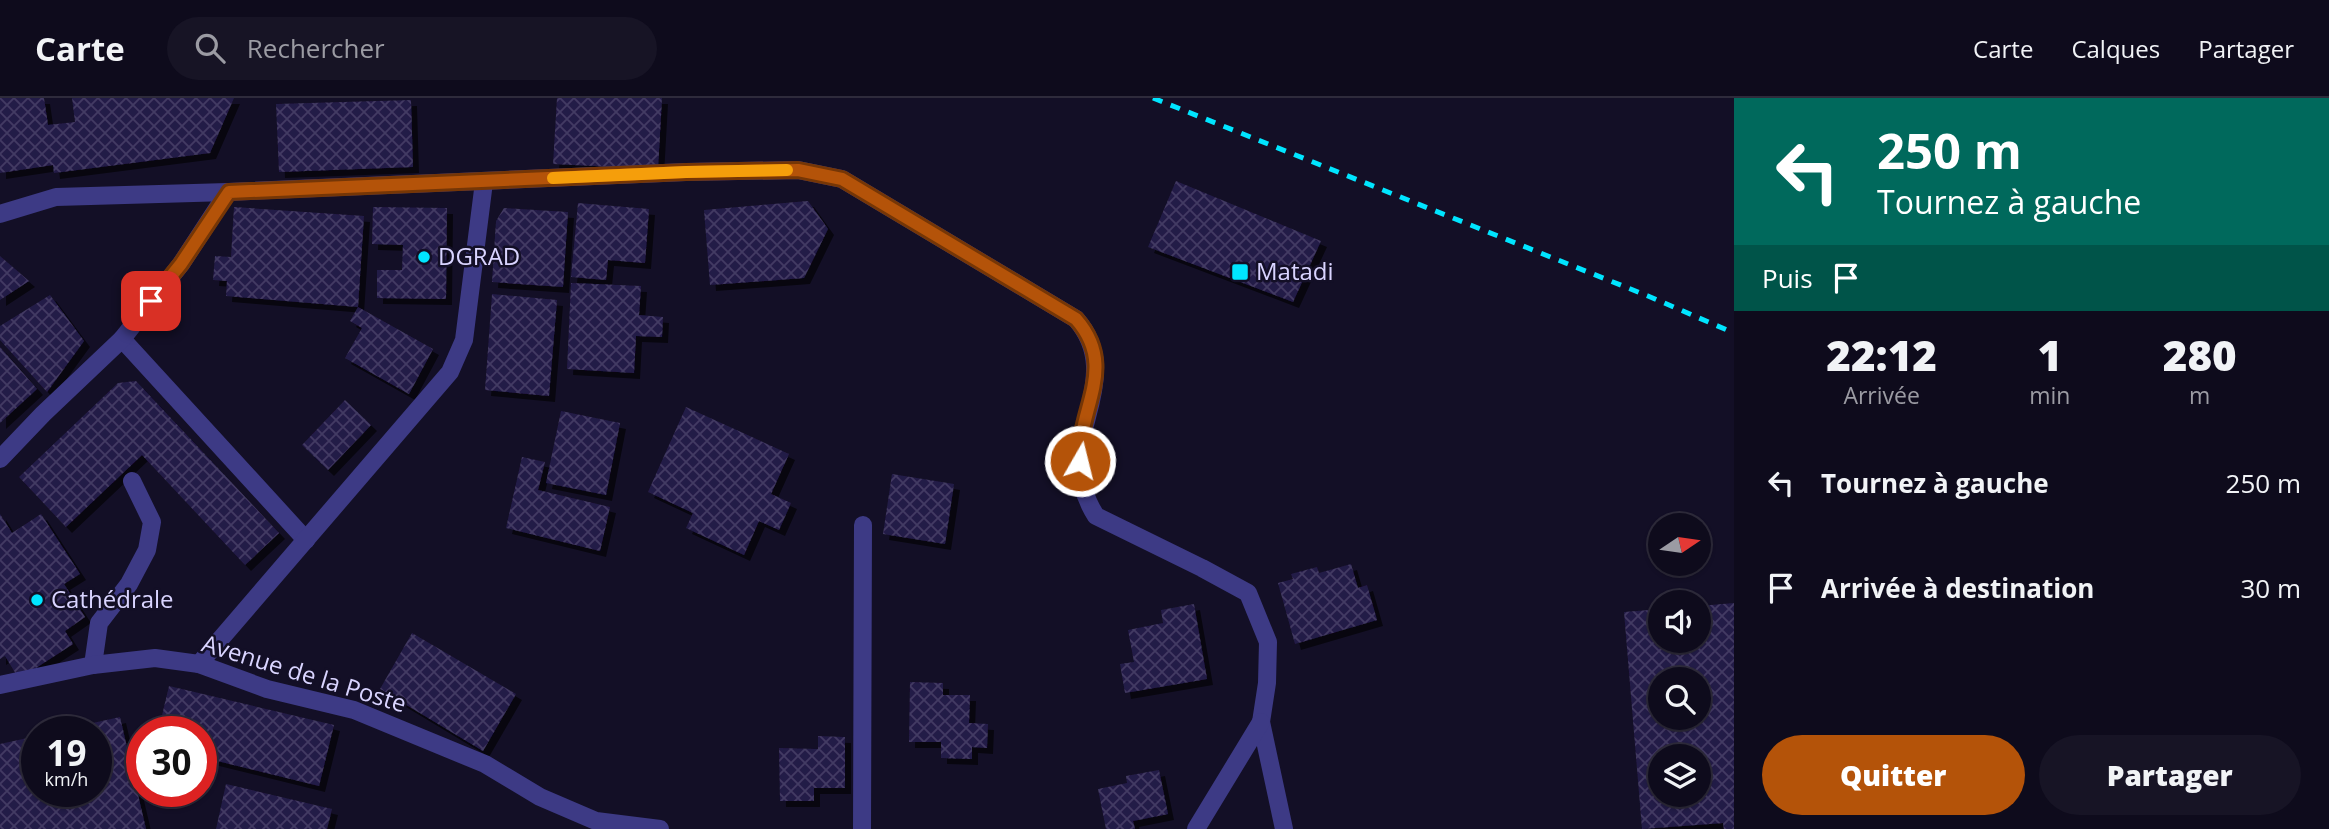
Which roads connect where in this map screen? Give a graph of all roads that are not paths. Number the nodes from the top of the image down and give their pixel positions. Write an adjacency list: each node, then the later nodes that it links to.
1 (484, 182): 2 (street); 8 (street); 12 (street)
2 (229, 192): 3 (street); 4 (street)
3 (0, 214)
4 (122, 339): 5 (street); 8 (street)
5 (0, 459)
6 (132, 481): 10 (street)
7 (863, 525): 14 (street)
8 (306, 540): 9 (street)
9 (199, 664): 10 (street, Avenue de la Poste); 13 (street, Avenue de la Poste)
10 (93, 665): 11 (street, Avenue de la Poste)
11 (0, 685)
12 (1261, 722): 15 (street); 16 (street)
13 (660, 829)
14 (862, 829)
15 (1196, 829)
16 (1284, 829)

